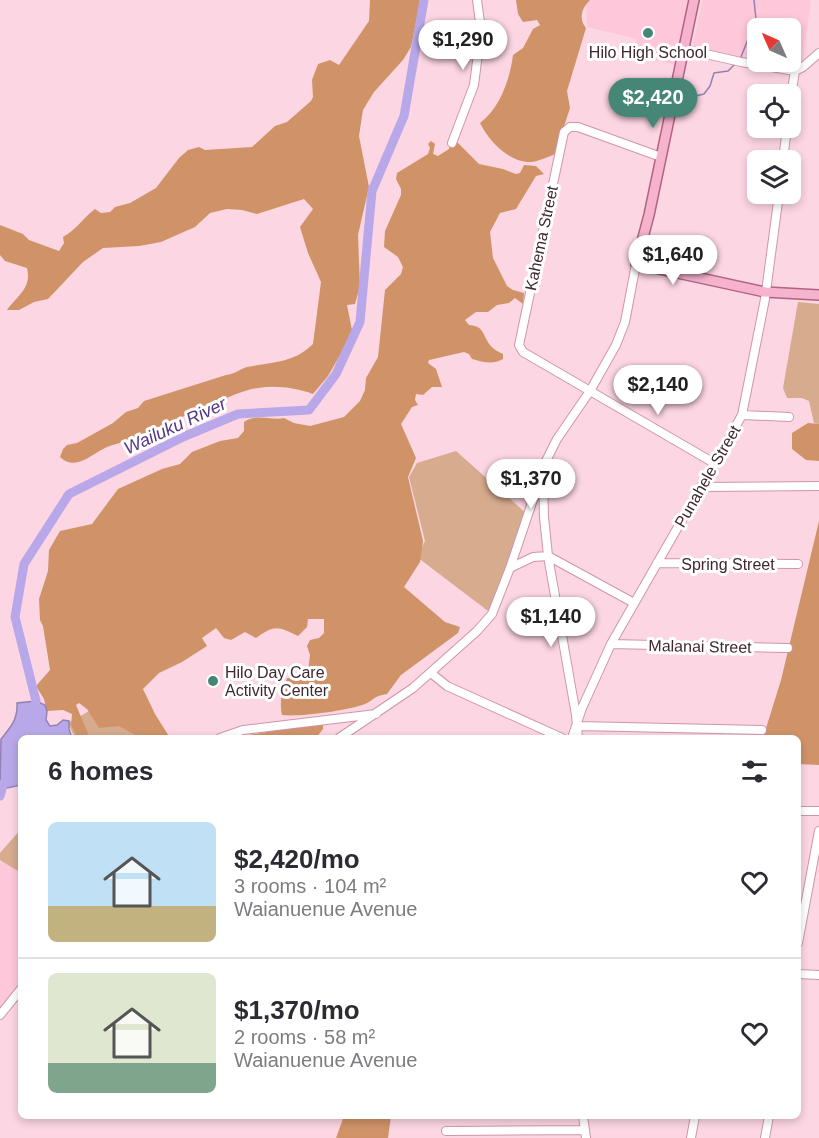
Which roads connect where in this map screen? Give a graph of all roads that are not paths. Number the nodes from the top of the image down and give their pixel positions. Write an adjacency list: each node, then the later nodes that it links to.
1 (477, 0): 7 (street)
2 (694, 0): 3 (main road)
3 (684, 49): 5 (street); 8 (main road)
4 (819, 53): 6 (street)
5 (747, 63)
6 (801, 67)
7 (452, 143)
8 (661, 157): 10 (main road); 13 (street, Kahema Street)
9 (778, 204): 11 (street, Punahele Street)
10 (636, 264): 11 (main road); 13 (street)
11 (765, 292): 12 (main road); 14 (street, Punahele Street)
12 (819, 295)
13 (590, 391): 16 (street); 17 (street)
14 (742, 415): 15 (street); 16 (street, Punahele Street)
15 (789, 417)
16 (714, 463): 19 (street, Punahele Street)
17 (545, 465): 20 (street); 23 (street)
18 (819, 486): 19 (street)
19 (701, 488): 21 (street, Punahele Street)
20 (548, 556): 23 (street); 24 (street); 29 (street)
21 (657, 563): 22 (street, Spring Street); 24 (street, Punahele Street)
22 (798, 564)
23 (510, 568): 27 (street)
24 (634, 603): 25 (street, Punahele Street)
25 (611, 644): 26 (street, Malanai Street); 28 (street, Punahele Street)
26 (788, 648)
27 (431, 673): 30 (street); 37 (street)
28 (591, 687): 29 (street); 32 (street, Punahele Street)
29 (573, 700): 32 (street)
30 (377, 714): 31 (street); 36 (street)
31 (333, 719): 34 (street); 35 (street)
32 (577, 726): 33 (street); 38 (street, Punahele Street); 39 (street)
33 (762, 730)
34 (229, 735)
35 (341, 735)
36 (344, 735)
37 (555, 735)
38 (573, 735)
39 (578, 735)
40 (801, 811): 41 (street)
41 (819, 811)
42 (819, 831): 43 (street)
43 (801, 927)
44 (801, 974): 45 (street)
45 (819, 975)
46 (18, 993): 47 (street)
47 (0, 1015)
48 (583, 1119): 52 (street)
49 (694, 1119): 53 (street)
50 (768, 1119): 54 (street)
51 (446, 1131): 52 (street)
52 (585, 1134)
53 (691, 1138)
54 (765, 1138)

